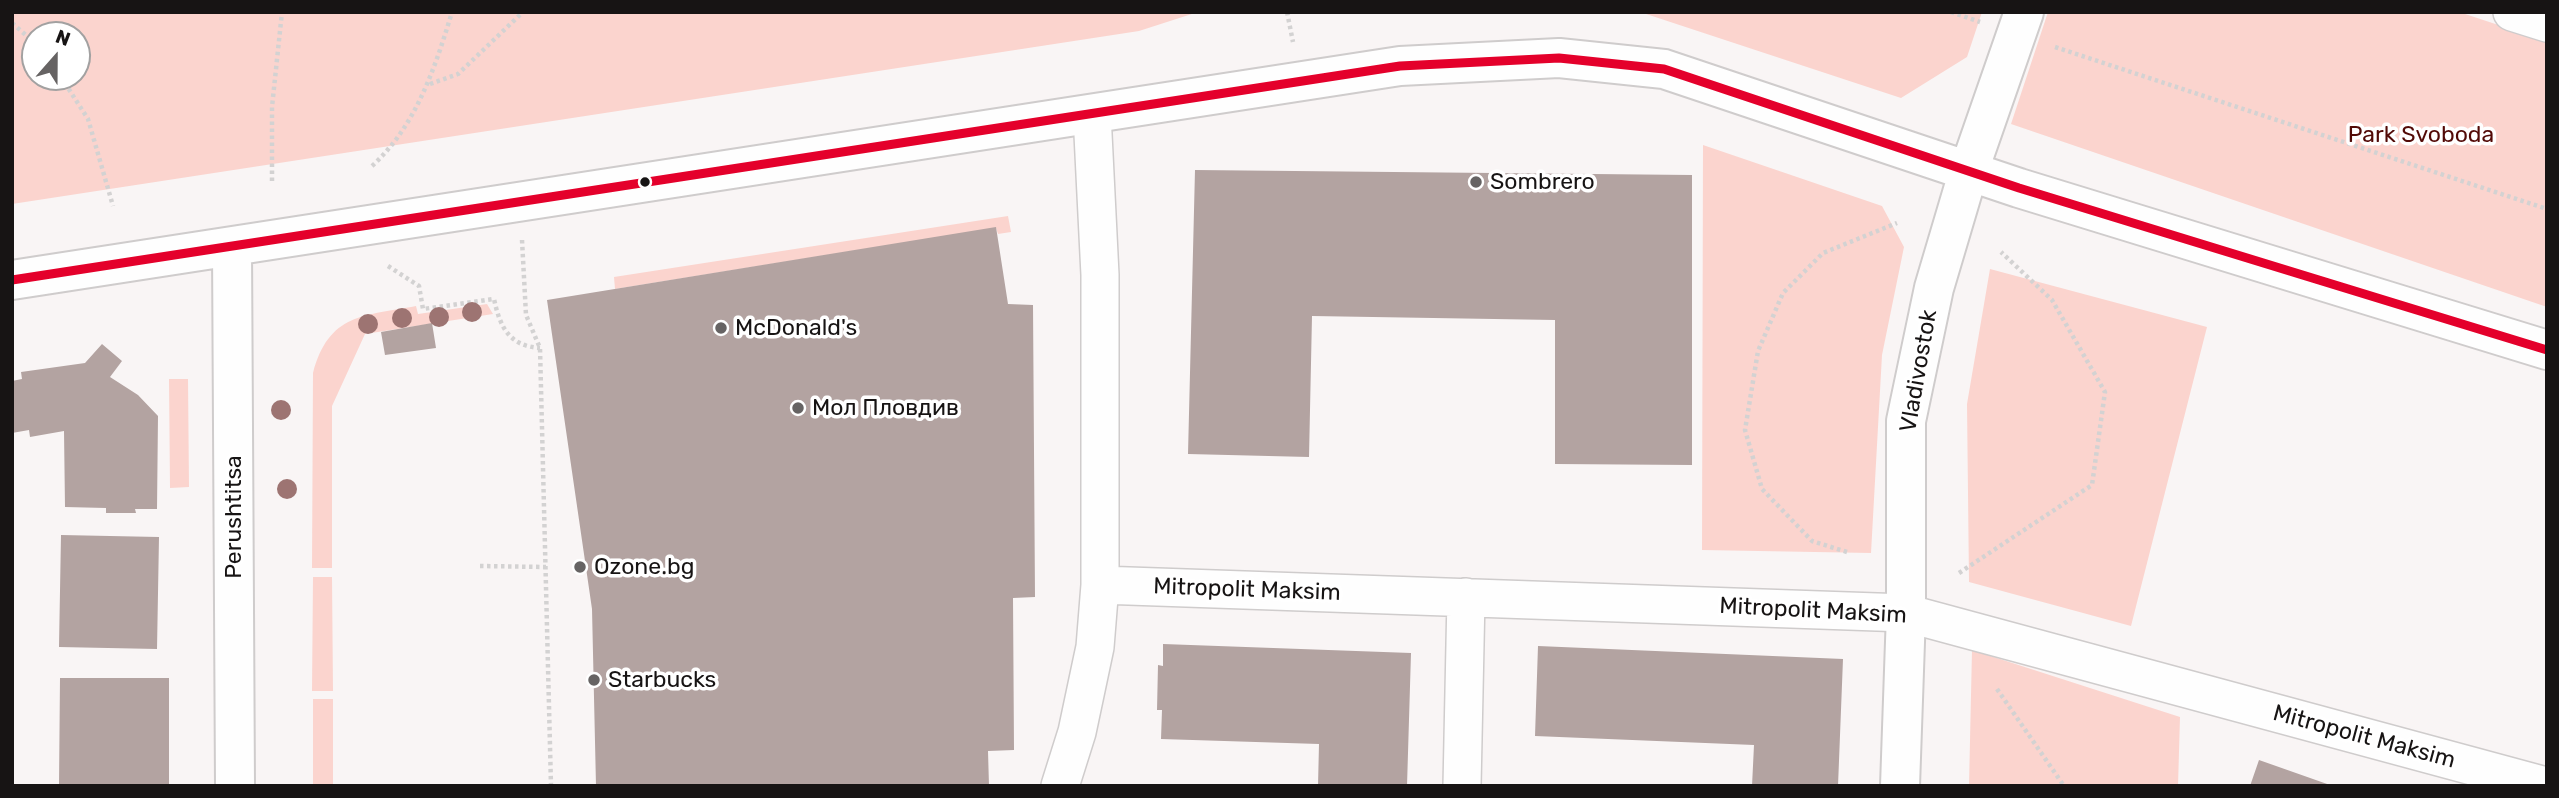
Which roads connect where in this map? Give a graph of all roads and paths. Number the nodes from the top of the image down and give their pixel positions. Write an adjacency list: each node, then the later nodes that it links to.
1 (282, 12): 13 (path)
2 (452, 12): 8 (path)
3 (523, 12): 8 (path)
4 (1951, 12): 6 (path)
5 (2512, 12): 7 (street)
6 (2020, 23): 12 (street, Vladivostok); 15 (path)
7 (2547, 23)
8 (430, 84): 11 (path)
9 (70, 91): 14 (path)
10 (1092, 114): 12 (street); 17 (street); 28 (street)
11 (372, 166)
12 (1969, 170): 23 (street); 30 (street, Vladivostok)
13 (272, 181)
14 (113, 206)
15 (2547, 209)
16 (1897, 223): 24 (path)
17 (232, 248): 20 (street); 32 (street, Perushtitsa)
18 (2001, 252): 27 (path)
19 (388, 266): 22 (path)
20 (12, 280)
21 (522, 288): 22 (path)
22 (540, 348): 26 (path)
23 (2547, 350)
24 (1847, 552)
25 (480, 566): 26 (path)
26 (547, 567): 33 (path)
27 (1959, 573)
28 (1100, 585): 29 (street, Mitropolit Maksim); 34 (street)
29 (1466, 597): 30 (street, Mitropolit Maksim); 35 (street)
30 (1906, 613): 36 (street, Vladivostok); 38 (street, Mitropolit Maksim)
31 (1997, 689): 37 (path)
32 (235, 786)
33 (551, 786)
34 (1060, 786)
35 (1462, 786)
36 (1900, 786)
37 (2064, 786)
38 (2546, 786)

